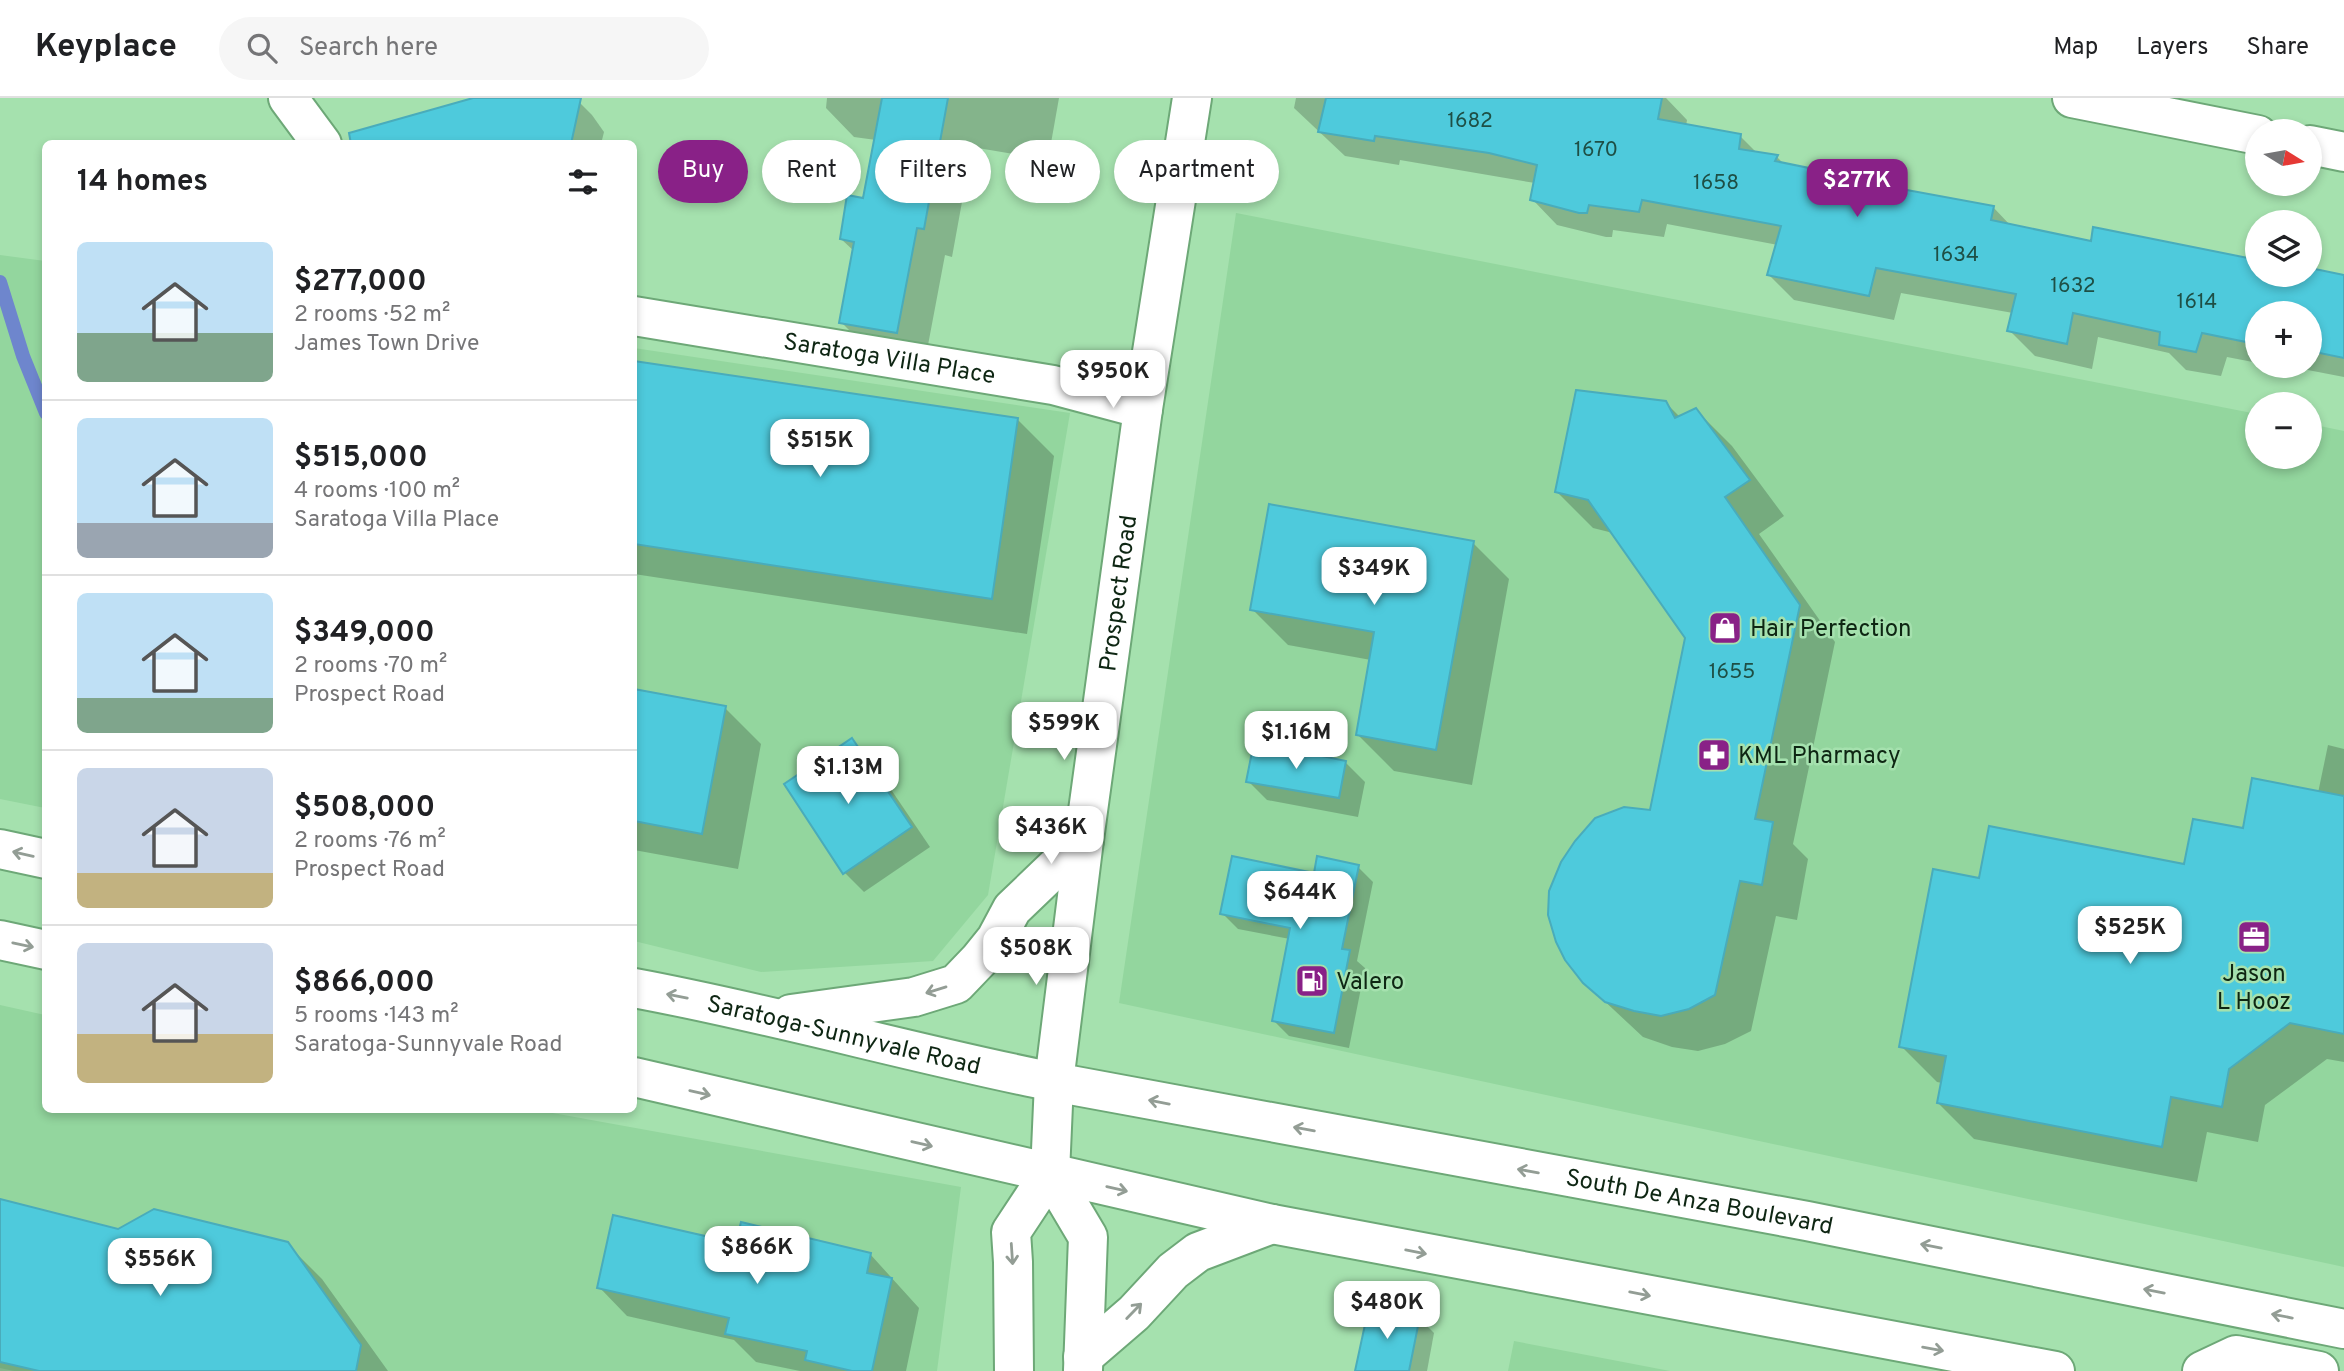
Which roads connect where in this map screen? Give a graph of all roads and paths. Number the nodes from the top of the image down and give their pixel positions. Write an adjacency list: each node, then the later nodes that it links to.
1 (288, 98): 5 (main road)
2 (1192, 98): 9 (main road, Prospect Road)
3 (2072, 98): 4 (main road)
4 (2245, 132)
5 (319, 140)
6 (2322, 147): 7 (main road)
7 (2344, 152)
8 (637, 316): 9 (main road, Saratoga Villa Place)
9 (1143, 409): 10 (main road, Prospect Road)
10 (1084, 840): 16 (main road, one-way to 16); 18 (main road, Prospect Road)
11 (0, 849): 12 (main road, one-way to 11)
12 (42, 858)
13 (0, 940): 14 (main road, one-way to 14)
14 (42, 949)
15 (637, 989): 16 (main road, Saratoga-Sunnyvale Road, one-way to 15)
16 (772, 1017): 18 (main road, Saratoga-Sunnyvale Road)
17 (637, 1078): 19 (main road, one-way to 19)
18 (1054, 1083): 19 (main road, Prospect Road); 21 (main road, South De Anza Boulevard, one-way to 18)
19 (1050, 1173): 20 (main road, one-way to 20); 22 (main road); 23 (main road, one-way to 23)
20 (1272, 1224): 22 (main road, one-way to 20); 24 (main road, one-way to 24)
21 (2344, 1329)
22 (1083, 1364)
23 (1014, 1371)
24 (2055, 1371)
25 (2202, 1371): 26 (main road)
26 (2319, 1371)

